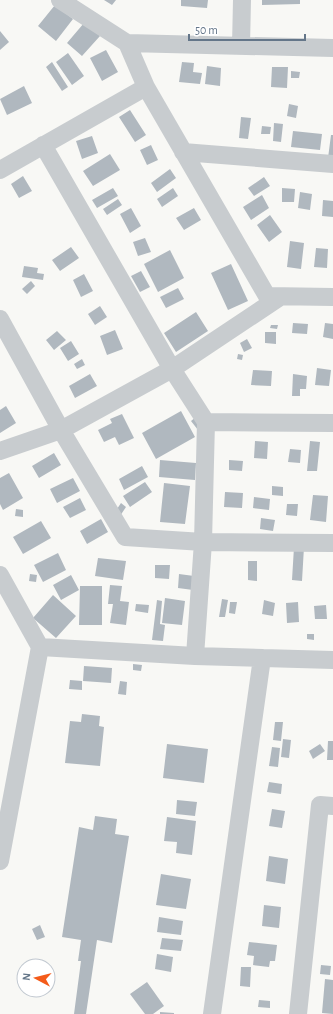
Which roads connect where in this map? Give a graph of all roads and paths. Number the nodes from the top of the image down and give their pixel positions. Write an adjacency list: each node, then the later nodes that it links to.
1 (60, 0): 3 (street)
2 (242, 0): 4 (street)
3 (127, 43): 4 (street); 6 (street)
4 (241, 46): 5 (street)
5 (333, 48)
6 (146, 87): 7 (street); 8 (street)
7 (43, 145): 10 (street); 14 (street)
8 (183, 152): 9 (street); 11 (street)
9 (333, 164)
10 (0, 170)
11 (280, 297): 12 (street); 14 (street)
12 (333, 297)
13 (0, 319): 17 (street)
14 (172, 369): 15 (street); 17 (street)
15 (206, 422): 16 (street); 19 (street)
16 (333, 423)
17 (61, 430): 18 (street); 19 (street)
18 (0, 451)
19 (203, 542): 20 (street); 23 (street)
20 (333, 543)
21 (0, 575): 22 (street)
22 (40, 647): 23 (street); 27 (street)
23 (195, 656): 24 (street)
24 (262, 658): 25 (street); 28 (street)
25 (333, 660)
26 (333, 806): 29 (street)
27 (0, 861)
28 (212, 1014)
29 (298, 1014)

